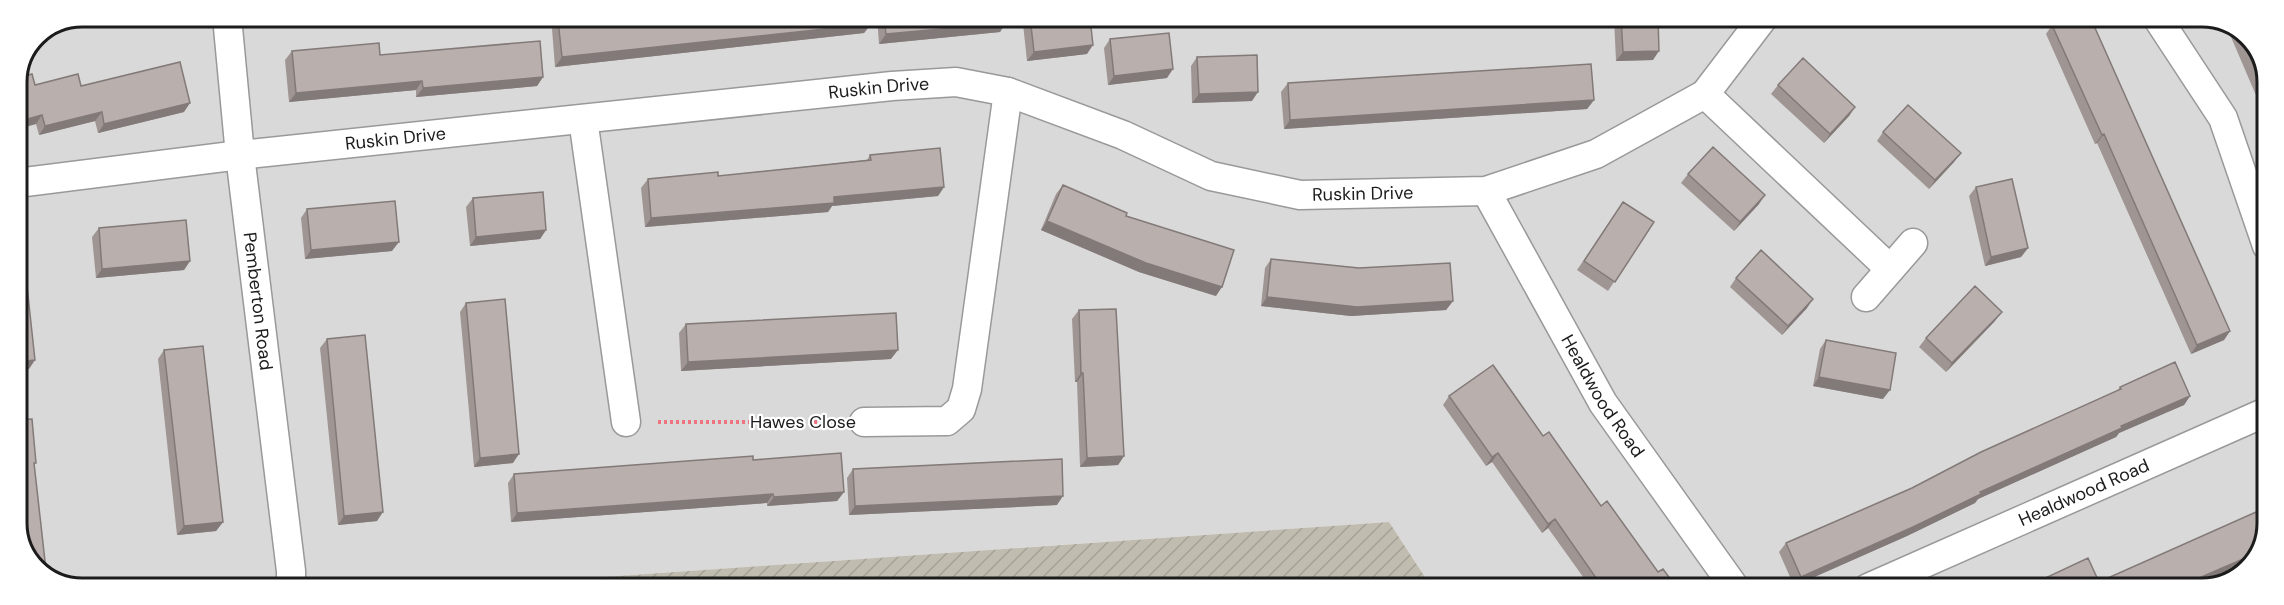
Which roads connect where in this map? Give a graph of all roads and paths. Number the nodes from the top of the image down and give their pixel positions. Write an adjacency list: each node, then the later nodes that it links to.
1 (227, 27): 7 (street, Pemberton Road)
2 (1756, 27): 5 (street, Ruskin Drive)
3 (2163, 27): 10 (street)
4 (1008, 92): 6 (street, Ruskin Drive); 9 (street, Ruskin Drive); 16 (street, Hawes Close)
5 (1705, 94): 9 (street, Ruskin Drive); 12 (street)
6 (583, 119): 7 (street, Ruskin Drive); 15 (street)
7 (240, 155): 8 (street, Ruskin Drive); 17 (street, Pemberton Road)
8 (27, 182)
9 (1486, 191): 18 (street, Healdwood Road)
10 (2257, 217)
11 (1913, 243): 12 (street)
12 (1890, 269): 13 (street)
13 (1866, 297)
14 (2257, 416): 19 (street, Healdwood Road)
15 (626, 422): 16 (path, Hawes Close)
16 (864, 422)
17 (291, 578)
18 (1728, 578)
19 (1891, 578)

